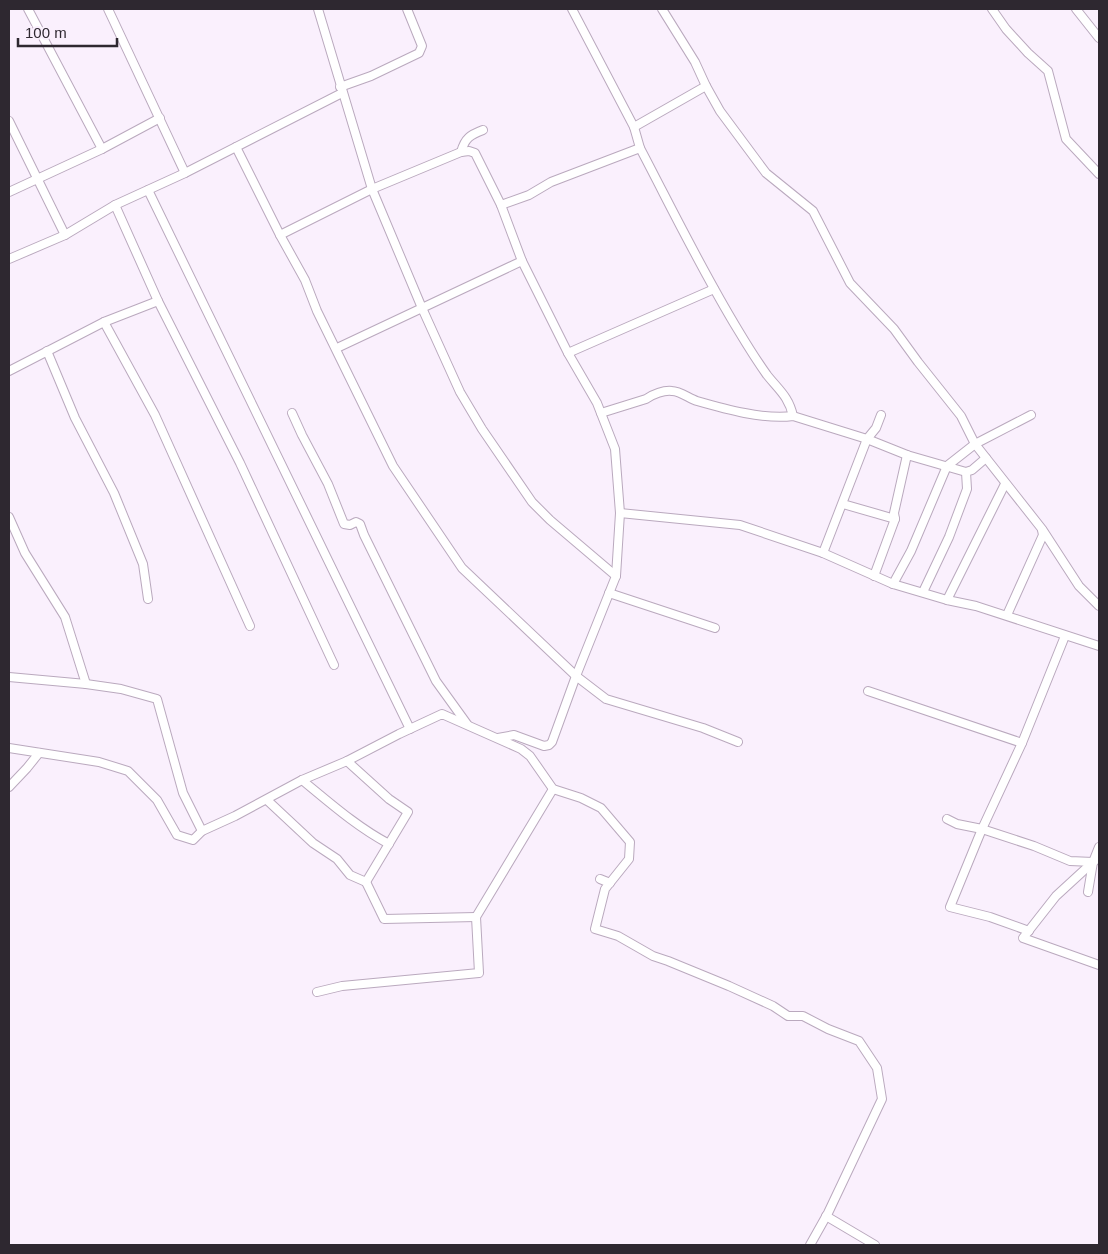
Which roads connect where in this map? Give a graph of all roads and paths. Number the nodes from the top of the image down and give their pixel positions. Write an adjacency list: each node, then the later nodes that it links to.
1 (28, 9): 18 (street)
2 (108, 9): 12 (street)
3 (318, 9): 11 (street)
4 (408, 9): 11 (street)
5 (572, 9): 14 (street)
6 (662, 9): 10 (street)
7 (992, 9): 21 (street)
8 (1076, 9): 9 (street)
9 (1099, 38)
10 (706, 86): 14 (street); 46 (street)
11 (341, 90): 16 (street); 23 (street)
12 (160, 118): 18 (street); 20 (street)
13 (9, 121): 22 (street)
14 (634, 127): 17 (street)
15 (483, 130): 19 (street)
16 (236, 147): 20 (street); 29 (street)
17 (640, 148): 27 (street); 32 (street)
18 (102, 149): 22 (street)
19 (461, 152): 23 (street); 27 (street)
20 (186, 172): 24 (street)
21 (1099, 174)
22 (38, 179): 25 (street); 28 (street)
23 (372, 189): 29 (street); 34 (street)
24 (148, 190): 26 (street); 78 (street)
25 (9, 192)
26 (115, 205): 28 (street); 33 (street)
27 (501, 205): 31 (street)
28 (65, 235): 30 (street)
29 (280, 235): 36 (street)
30 (9, 260)
31 (522, 262): 34 (street); 38 (street)
32 (714, 288): 38 (street); 44 (street)
33 (158, 301): 35 (street); 72 (street)
34 (422, 308): 36 (street); 59 (street)
35 (104, 322): 37 (street); 68 (street)
36 (337, 348): 73 (street)
37 (47, 351): 39 (street); 64 (street)
38 (568, 353): 41 (street)
39 (9, 371)
40 (292, 413): 77 (street)
41 (601, 413): 44 (street); 53 (street)
42 (881, 415): 45 (street)
43 (1031, 415): 46 (street)
44 (794, 416): 45 (street)
45 (867, 439): 47 (street); 52 (street)
46 (975, 444): 48 (street); 49 (street)
47 (908, 455): 49 (street); 55 (street)
48 (986, 458): 50 (street); 51 (street)
49 (947, 466): 50 (street); 61 (street)
50 (966, 472): 62 (street)
51 (1005, 484): 57 (street); 65 (street)
52 (843, 504): 55 (street); 58 (street)
53 (620, 513): 58 (street); 59 (street)
54 (9, 517): 56 (street)
55 (894, 519): 60 (street)
56 (12, 530): 75 (street)
57 (1042, 530): 66 (street); 67 (street)
58 (823, 553): 60 (street)
59 (616, 576): 63 (street)
60 (874, 576): 61 (street)
61 (894, 584): 62 (street)
62 (923, 592): 65 (street)
63 (609, 593): 69 (street); 73 (street)
64 (148, 599)
65 (947, 600): 67 (street)
66 (1099, 606)
67 (1007, 615): 70 (street)
68 (250, 626)
69 (714, 628)
70 (1065, 636): 71 (street); 81 (street)
71 (1099, 646)
72 (334, 665)
73 (576, 676): 79 (street); 80 (street)
74 (9, 677): 75 (street)
75 (86, 684): 91 (street)
76 (868, 691): 81 (street)
77 (469, 725): 78 (street); 79 (street)
78 (410, 729): 84 (street)
79 (498, 738): 87 (street)
80 (738, 742)
81 (1022, 743): 90 (street)
82 (9, 748): 83 (street)
83 (39, 753): 86 (street); 91 (street)
84 (348, 761): 85 (street); 92 (street)
85 (302, 780): 88 (street); 92 (street)
86 (9, 786)
87 (553, 789): 97 (street); 99 (street)
88 (267, 800): 91 (street); 96 (street)
89 (947, 819): 90 (street)
90 (982, 829): 94 (street); 100 (street)
91 (202, 832)
92 (388, 844): 96 (street)
93 (1099, 846): 94 (street)
94 (1096, 860): 98 (street); 100 (street)
95 (600, 879): 97 (street)
96 (366, 882): 99 (street)
97 (610, 883): 103 (street)
98 (1088, 892)
99 (476, 917): 102 (street)
100 (1029, 931): 101 (street)
101 (1099, 965)
102 (317, 992)
103 (826, 1216): 104 (street); 105 (street)
104 (810, 1245)
105 (875, 1245)

